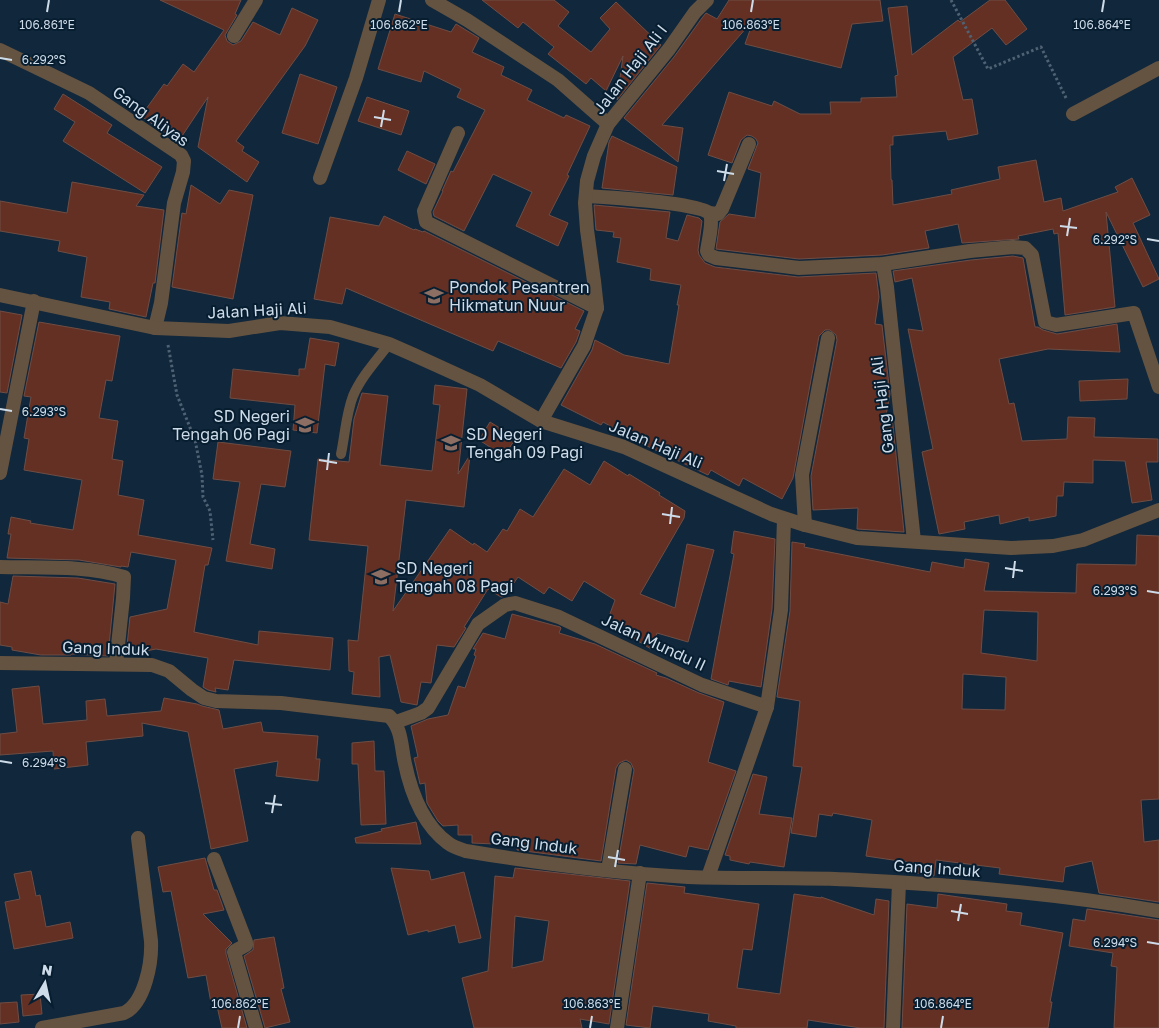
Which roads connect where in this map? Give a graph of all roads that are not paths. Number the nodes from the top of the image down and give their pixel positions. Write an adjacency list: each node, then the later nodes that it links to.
1 (256, 0): 5 (street)
2 (379, 0): 12 (street)
3 (432, 0): 9 (street)
4 (707, 0): 9 (street, Jalan Haji Ali I)
5 (234, 36)
6 (0, 50): 19 (street, Gang Aliyas)
7 (1159, 68): 8 (street)
8 (1074, 114)
9 (608, 124): 13 (street, Jalan Haji Ali I)
10 (458, 133): 18 (street)
11 (749, 144): 14 (street)
12 (320, 178)
13 (586, 196): 14 (street); 18 (street, Jalan Haji Ali I)
14 (709, 213): 15 (street)
15 (883, 264): 22 (street); 29 (street, Gang Haji Ali)
16 (0, 294): 17 (street, Jalan Haji Ali)
17 (34, 301): 19 (street, Jalan Haji Ali); 25 (street)
18 (596, 308): 23 (street, Jalan Haji Ali I)
19 (160, 329): 21 (street, Jalan Haji Ali)
20 (828, 338): 28 (street)
21 (389, 344): 23 (street, Jalan Haji Ali); 24 (lane)
22 (1159, 387)
23 (542, 421): 27 (street, Jalan Haji Ali)
24 (341, 454)
25 (0, 473)
26 (1159, 510): 29 (street, Jalan Haji Ali)
27 (784, 519): 28 (street, Jalan Haji Ali); 33 (street)
28 (804, 525): 29 (street, Jalan Haji Ali)
29 (914, 541)
30 (0, 567): 32 (street)
31 (0, 663): 32 (street, Gang Induk)
32 (116, 664): 34 (street, Gang Induk)
33 (767, 708): 34 (street, Jalan Mundu II); 40 (street)
34 (396, 722): 38 (street, Gang Induk)
35 (626, 769): 38 (street)
36 (138, 838): 43 (street)
37 (214, 858): 44 (street)
38 (608, 870): 39 (street, Gang Induk)
39 (640, 873): 40 (street, Gang Induk); 45 (street)
40 (708, 877): 41 (street, Gang Induk)
41 (899, 883): 42 (street, Gang Induk); 46 (street)
42 (1159, 910)
43 (42, 1028)
44 (256, 1028)
45 (617, 1028)
46 (893, 1028)

